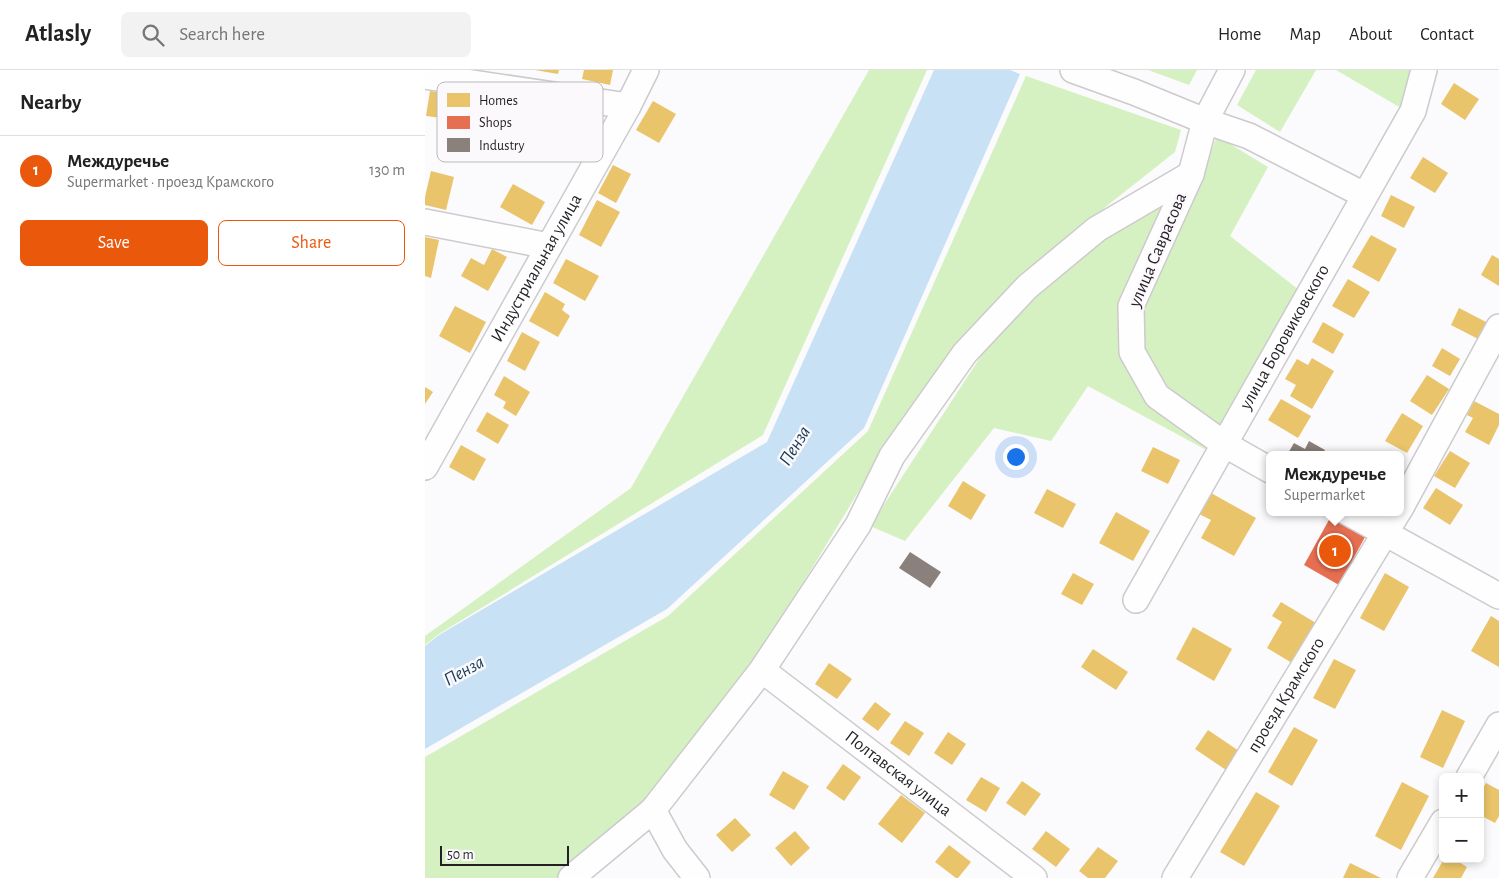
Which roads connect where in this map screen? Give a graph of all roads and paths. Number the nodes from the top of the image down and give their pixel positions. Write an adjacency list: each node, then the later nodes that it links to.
1 (646, 70): 8 (street, Индустриальная улица)
2 (1073, 70): 9 (street)
3 (1232, 70): 9 (street, улица Саврасова)
4 (1423, 70): 13 (street, улица Боровиковского)
5 (425, 76): 6 (street)
6 (466, 82)
7 (603, 102): 8 (street)
8 (628, 106): 10 (street, Индустриальная улица)
9 (1205, 121): 12 (street, улица Саврасова); 13 (street)
10 (603, 150)
11 (596, 162): 15 (street, Индустриальная улица)
12 (1191, 174): 17 (street, улица Саврасова); 26 (street)
13 (1364, 195): 17 (street, улица Боровиковского)
14 (425, 222): 15 (street)
15 (549, 246): 18 (street, Индустриальная улица)
16 (1499, 327): 20 (street, проезд Крамского)
17 (1224, 444): 19 (street, улица Саврасова); 25 (street, улица Боровиковского)
18 (425, 467)
19 (1266, 468)
20 (1404, 502)
21 (1354, 516): 23 (street)
22 (1396, 516): 23 (street, проезд Крамского)
23 (1386, 534): 24 (street); 34 (street, проезд Крамского)
24 (1499, 596)
25 (1136, 600)
26 (762, 670): 29 (street); 33 (street, Полтавская улица)
27 (1499, 725): 28 (street)
28 (1471, 773)
29 (653, 810): 31 (street); 32 (street)
30 (1439, 829): 35 (street)
31 (571, 878)
32 (697, 878)
33 (1034, 878)
34 (1175, 878)
35 (1410, 878)

